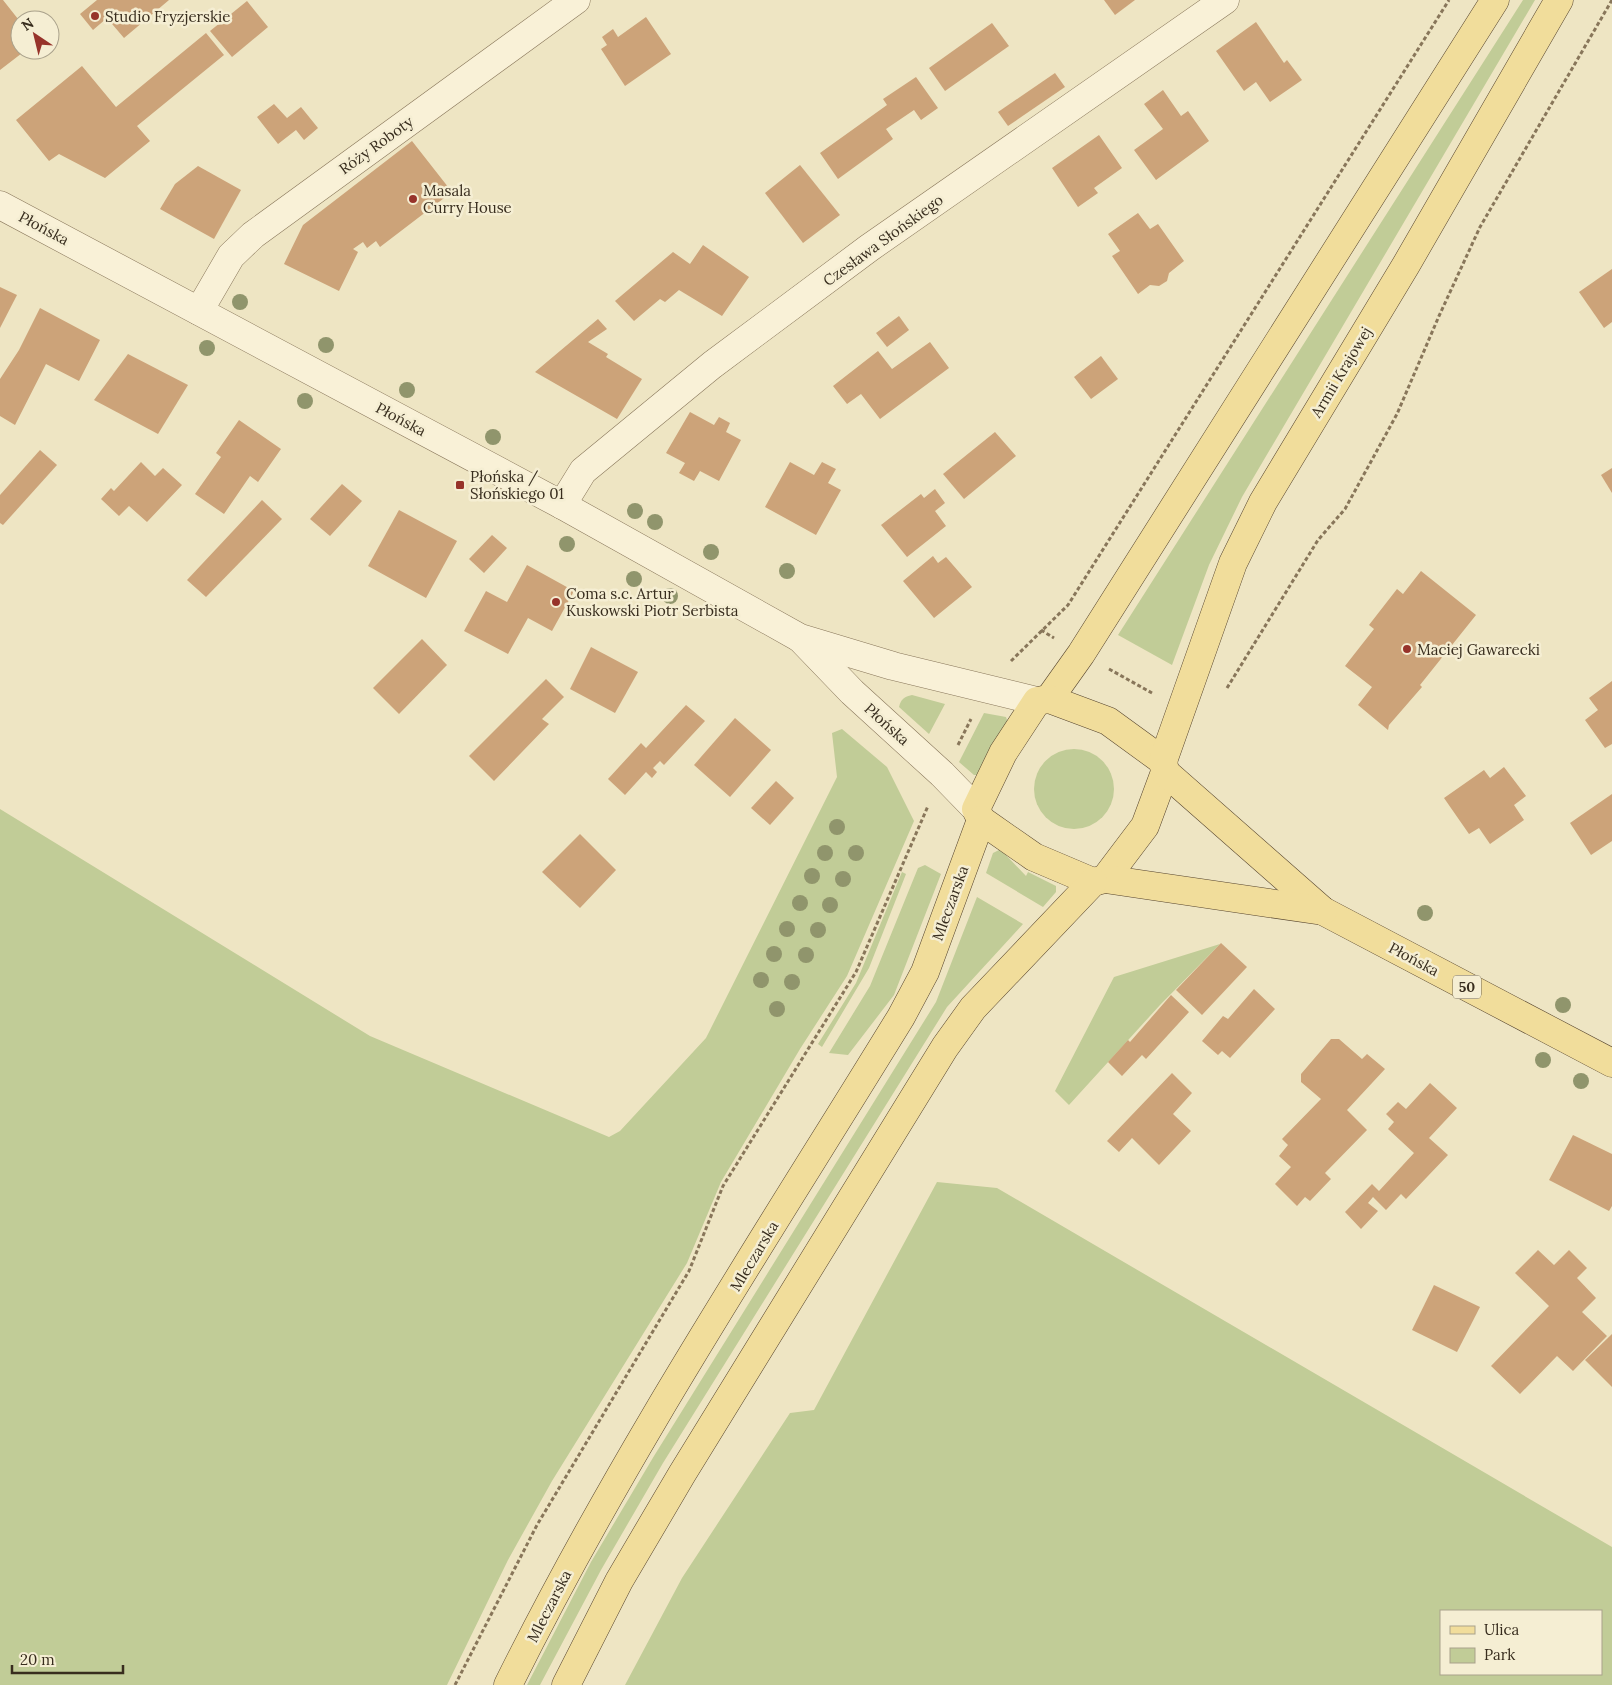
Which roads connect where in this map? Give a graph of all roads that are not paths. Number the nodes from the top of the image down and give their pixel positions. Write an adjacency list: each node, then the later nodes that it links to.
1 (576, 0): 6 (street, Róży Roboty)
2 (1225, 0): 7 (street, Czesława Słońskiego)
3 (1495, 0): 9 (main road)
4 (1559, 0): 10 (main road, Armii Krajowej)
5 (0, 205): 6 (street, Płońska)
6 (199, 311): 7 (street, Płońska)
7 (562, 505): 8 (street, Płońska)
8 (800, 638): 9 (street, Płońska); 11 (street, Płońska)
9 (1043, 700): 10 (main road); 11 (main road)
10 (1164, 767): 12 (main road); 13 (main road, Płońska / 50)
11 (979, 814): 12 (main road); 15 (main road, Mleczarska)
12 (1099, 880): 13 (main road, Płońska / 50); 16 (main road)
13 (1323, 910): 14 (main road, Płońska / 50)
14 (1612, 1062)
15 (508, 1685)
16 (566, 1685)

